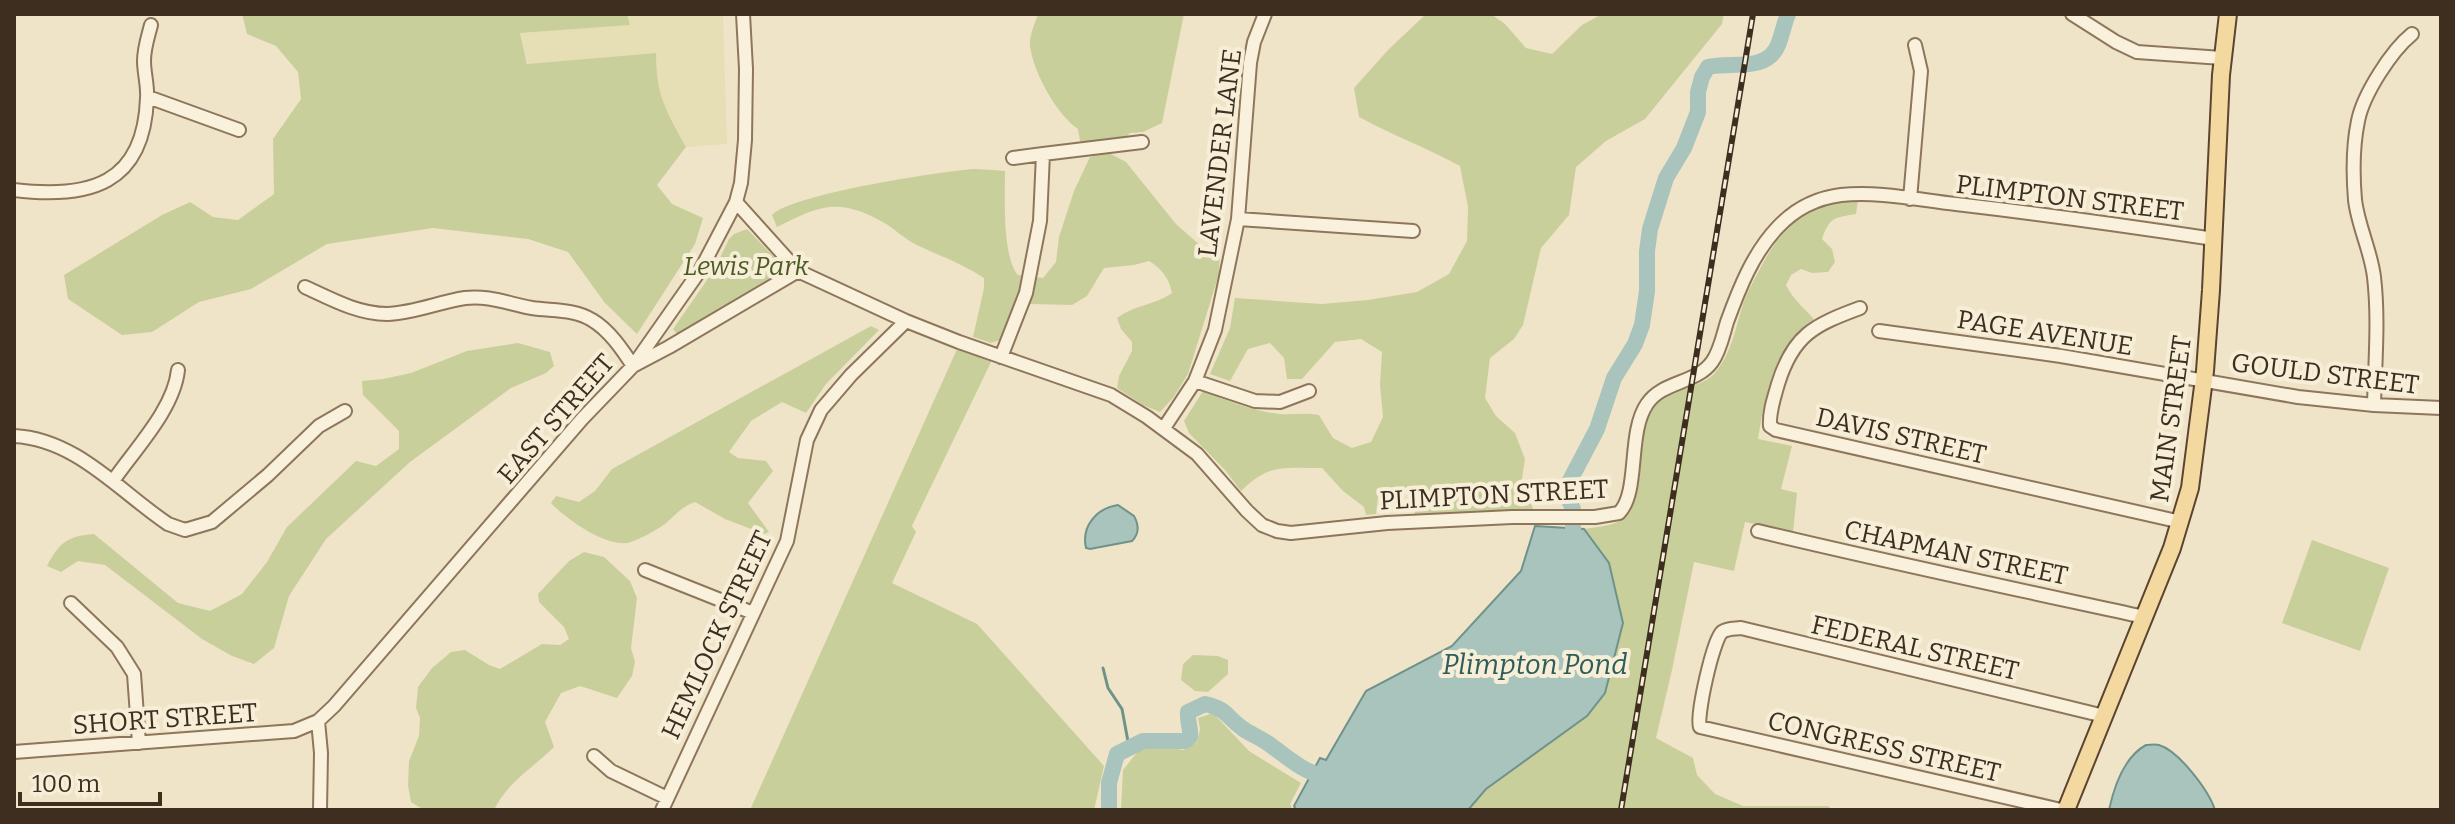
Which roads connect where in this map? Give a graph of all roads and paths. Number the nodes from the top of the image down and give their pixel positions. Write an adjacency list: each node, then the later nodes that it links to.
1 (743, 14): 16 (street, EAST STREET)
2 (1265, 14): 17 (street, LAVENDER LANE)
3 (2072, 14): 8 (street)
4 (2228, 14): 8 (main road, MAIN STREET)
5 (151, 25): 9 (street)
6 (2412, 34): 31 (street)
7 (1915, 45): 15 (street)
8 (2222, 58): 19 (main road, MAIN STREET)
9 (148, 97): 10 (street); 14 (street)
10 (239, 130)
11 (1142, 142): 12 (street)
12 (1043, 154): 13 (street); 25 (street)
13 (1013, 158)
14 (14, 190)
15 (1910, 199): 19 (street, PLIMPTON STREET); 34 (street, PLIMPTON STREET)
16 (736, 202): 20 (street, PLIMPTON STREET); 26 (street, EAST STREET)
17 (1238, 219): 18 (street); 28 (street, LAVENDER LANE)
18 (1413, 231)
19 (2214, 239): 29 (main road, MAIN STREET)
20 (798, 271): 23 (street, PLIMPTON STREET); 26 (street)
21 (305, 287): 26 (street)
22 (1860, 308): 37 (street, DAVIS STREET)
23 (906, 321): 25 (street, PLIMPTON STREET); 41 (street, HEMLOCK STREET)
24 (1879, 331): 29 (street, PAGE AVENUE)
25 (1001, 357): 34 (street, PLIMPTON STREET)
26 (633, 366): 44 (street, EAST STREET)
27 (178, 370): 36 (street)
28 (1195, 381): 30 (street); 34 (street, LAVENDER LANE)
29 (2204, 381): 31 (street, GOULD STREET); 37 (main road, MAIN STREET)
30 (1309, 391)
31 (2374, 405): 32 (street, GOULD STREET)
32 (2441, 408)
33 (345, 411): 36 (street)
34 (1164, 428)
35 (14, 436): 36 (street)
36 (113, 481)
37 (2181, 522): 42 (main road, MAIN STREET)
38 (1758, 531): 42 (street, CHAPMAN STREET)
39 (645, 570): 41 (street)
40 (71, 603): 46 (street)
41 (753, 613): 49 (street, HEMLOCK STREET)
42 (2144, 617): 43 (main road, MAIN STREET)
43 (2104, 716): 45 (street, FEDERAL STREET); 51 (main road, MAIN STREET)
44 (318, 721): 46 (street, SHORT STREET); 50 (street)
45 (1698, 726): 51 (street, CONGRESS STREET)
46 (139, 743): 47 (street, SHORT STREET)
47 (14, 752)
48 (594, 756): 49 (street)
49 (665, 804)
50 (320, 810)
51 (2064, 810)

